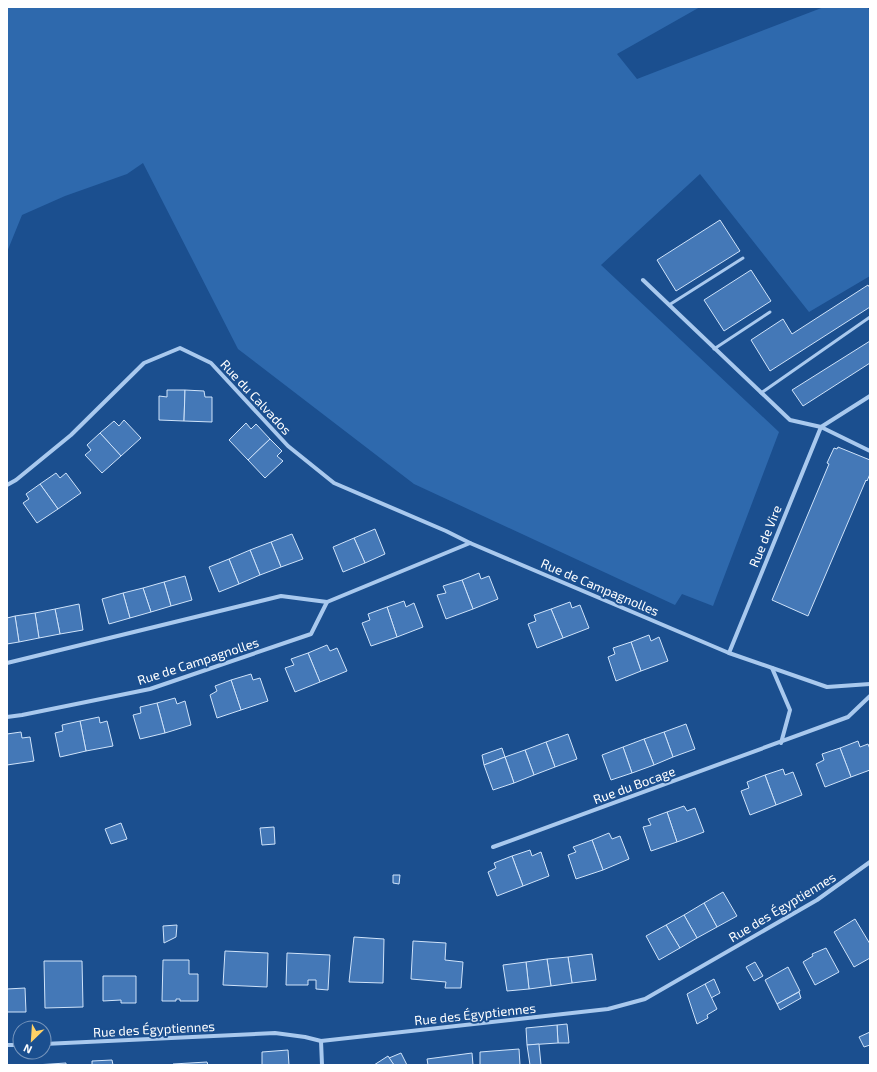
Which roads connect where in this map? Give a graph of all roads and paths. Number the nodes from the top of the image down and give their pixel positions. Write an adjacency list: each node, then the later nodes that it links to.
1 (742, 258): 3 (lane)
2 (643, 280): 3 (street)
3 (669, 305): 6 (street)
4 (770, 312): 6 (lane)
5 (870, 317): 7 (lane)
6 (714, 349): 7 (street)
7 (761, 393): 9 (street)
8 (870, 396): 9 (street)
9 (821, 427): 10 (street); 14 (street, Rue de Vire)
10 (870, 451)
11 (7, 484): 12 (street, Rue du Calvados)
12 (470, 543): 13 (street); 14 (street, Rue de Campagnolles)
13 (327, 602): 15 (street); 19 (street, Rue de Campagnolles)
14 (729, 652): 16 (street, Rue de Campagnolles)
15 (7, 663)
16 (772, 668): 17 (street, Rue de Campagnolles); 20 (street)
17 (870, 684)
18 (870, 696): 20 (street, Rue du Bocage)
19 (7, 717)
20 (781, 743): 21 (street, Rue du Bocage)
21 (493, 847)
22 (870, 862): 23 (street, Rue des Égyptiennes)
23 (320, 1041): 24 (street, Rue des Égyptiennes); 25 (street)
24 (52, 1044)
25 (322, 1065)

